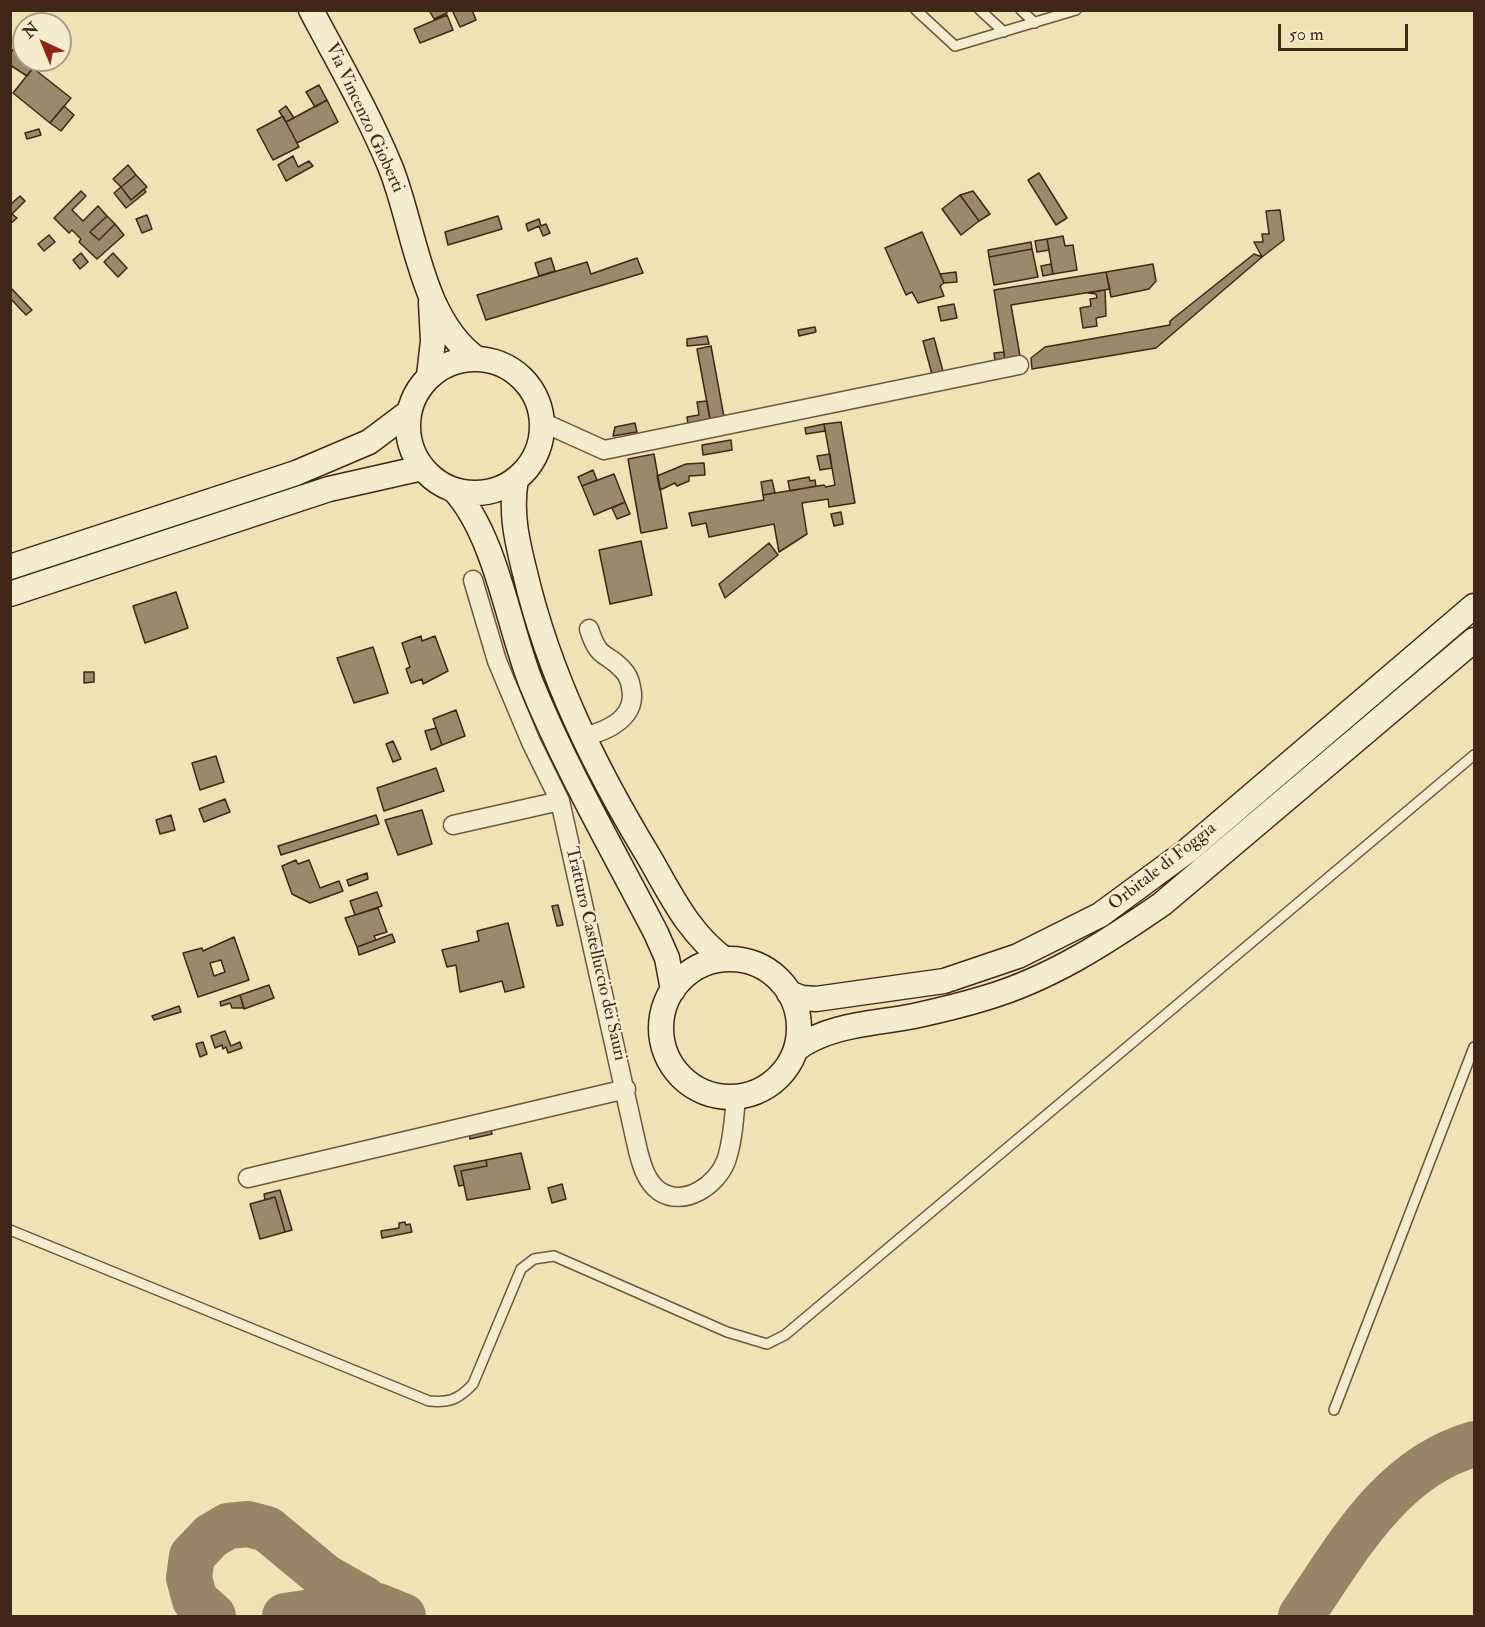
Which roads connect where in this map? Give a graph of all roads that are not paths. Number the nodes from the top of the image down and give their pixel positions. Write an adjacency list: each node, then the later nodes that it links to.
1 (311, 10): 8 (main road, Via Vincenzo Gioberti)
2 (915, 10): 7 (lane)
3 (980, 10): 7 (lane)
4 (1021, 10): 6 (lane)
5 (1076, 10): 6 (lane)
6 (1035, 23): 7 (lane)
7 (1004, 32)
8 (431, 297): 9 (main road, Via Vincenzo Gioberti); 11 (main road, Via Vincenzo Gioberti)
9 (477, 359): 11 (main road); 13 (main road)
10 (1019, 365): 13 (street)
11 (429, 376): 12 (main road)
12 (409, 412): 14 (main road); 17 (main road)
13 (542, 422): 15 (main road)
14 (422, 468): 16 (main road); 19 (main road)
15 (516, 479): 16 (main road); 23 (main road)
16 (454, 490): 28 (main road)
17 (10, 567)
18 (473, 580): 25 (street, Tratturo Castelluccio dei Sauri)
19 (10, 594)
20 (1474, 606): 29 (main road, Orbitale di Foggia)
21 (589, 629): 23 (street)
22 (1474, 640): 31 (main road, Orbitale di Foggia)
23 (584, 737): 27 (main road)
24 (1474, 755): 35 (lane)
25 (560, 801): 26 (street); 32 (street, Tratturo Castelluccio dei Sauri)
26 (453, 825)
27 (724, 959): 28 (main road); 29 (main road)
28 (673, 990): 33 (main road)
29 (789, 993): 31 (main road)
30 (1474, 1047): 36 (lane)
31 (796, 1049): 33 (main road)
32 (626, 1089): 33 (street, Tratturo Castelluccio dei Sauri); 34 (street)
33 (736, 1097)
34 (248, 1178)
35 (10, 1230)
36 (1334, 1410)

